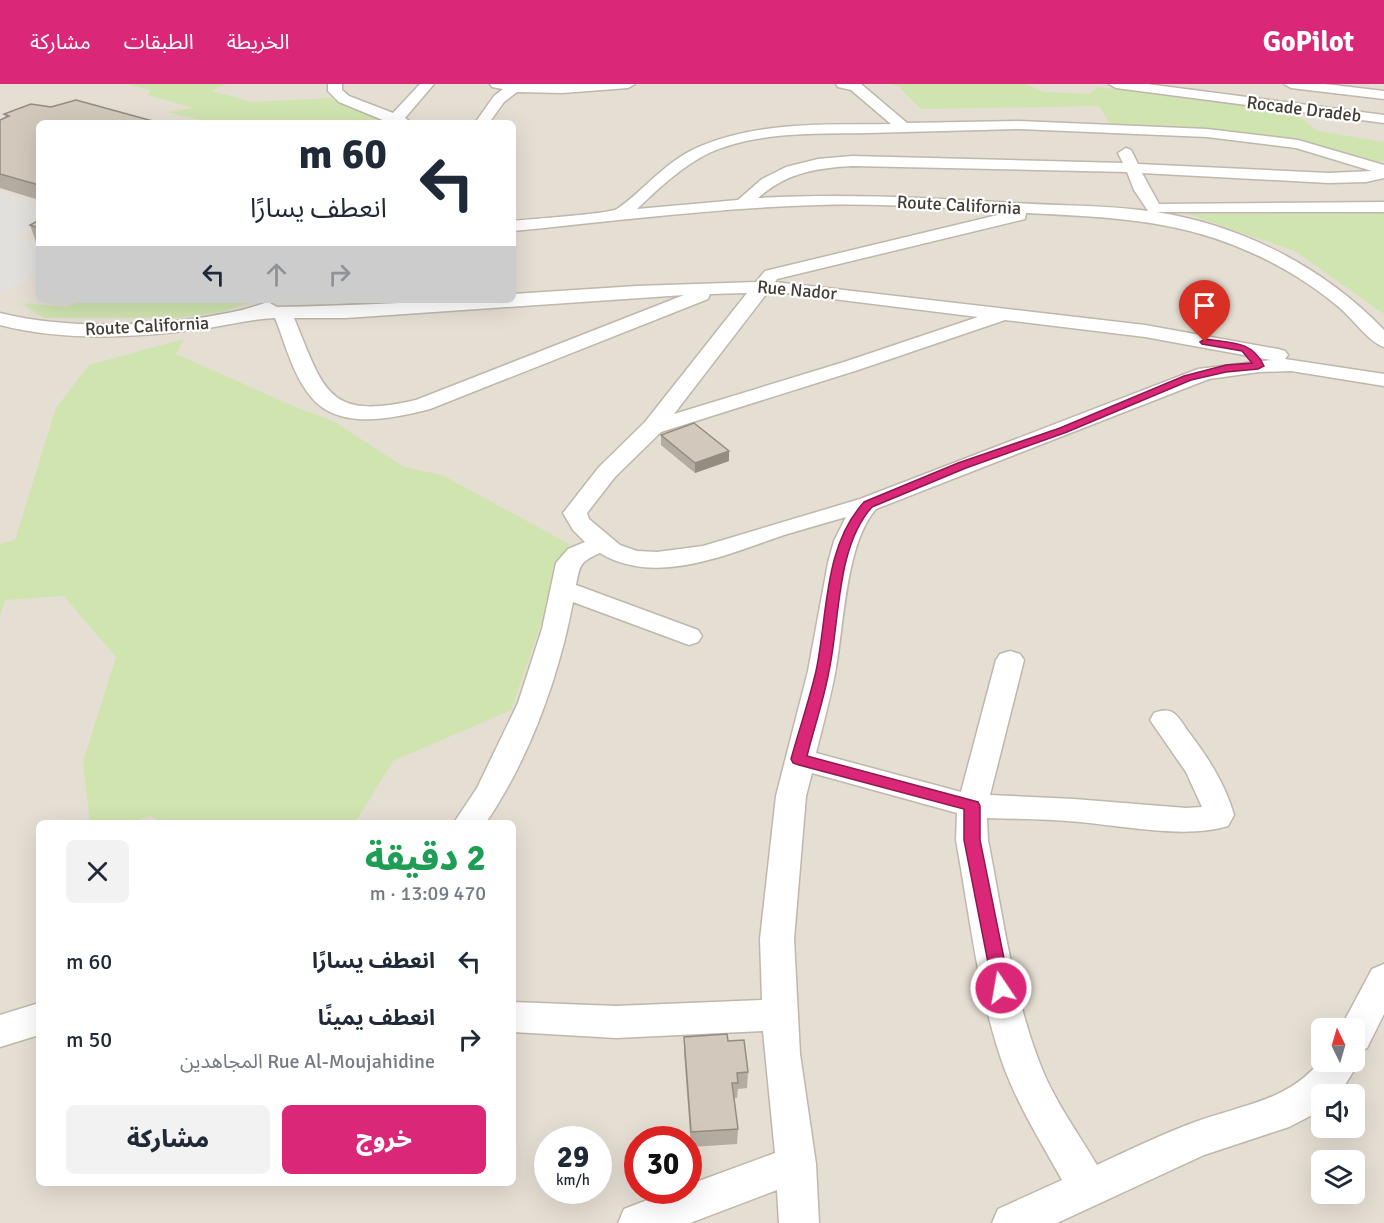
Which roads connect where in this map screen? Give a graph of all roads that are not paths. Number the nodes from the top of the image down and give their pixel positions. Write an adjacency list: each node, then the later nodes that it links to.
1 (335, 84): 11 (street)
2 (427, 84): 12 (street)
3 (497, 84): 8 (street)
4 (627, 84): 8 (street)
5 (843, 84): 14 (street)
6 (1116, 84): 10 (street, Rocade Dradeb)
7 (1291, 84): 9 (street)
8 (516, 86): 13 (street)
9 (1384, 95)
10 (1384, 119)
11 (397, 120)
12 (401, 120)
13 (484, 120)
14 (907, 126): 15 (street); 16 (street); 24 (street)
15 (1116, 128): 17 (street); 18 (street)
16 (925, 161): 17 (street); 19 (street)
17 (1132, 168): 18 (street); 22 (street)
18 (1384, 172)
19 (742, 205): 21 (street, Route California); 24 (street, Route California)
20 (1384, 207): 22 (street)
21 (1023, 208): 23 (street, Route California); 26 (street)
22 (1154, 208): 23 (street)
23 (1102, 212): 33 (street, Route California)
24 (619, 216): 25 (street, Route California)
25 (516, 226)
26 (761, 286): 27 (street, Rue Nador); 31 (street, Rue Nador); 38 (street)
27 (722, 287): 28 (street, Rue Nador); 30 (street)
28 (516, 301)
29 (481, 303): 30 (street, Rue Nador)
30 (287, 307): 32 (street, Route California)
31 (1005, 314): 34 (street, Rue Nador); 38 (street)
32 (0, 319)
33 (1381, 335)
34 (1252, 357): 36 (street); 39 (street)
35 (1384, 369): 36 (street)
36 (1338, 372): 37 (street)
37 (1384, 380)
38 (653, 427): 40 (street)
39 (868, 504): 40 (street); 45 (street)
40 (600, 544): 41 (street)
41 (564, 589): 42 (street); 47 (street)
42 (689, 636)
43 (1010, 660): 46 (street)
44 (1164, 720): 46 (street)
45 (799, 759): 46 (street); 49 (street)
46 (972, 806): 56 (street)
47 (471, 820)
48 (1384, 979): 51 (street)
49 (781, 1015): 50 (street); 55 (street)
50 (516, 1017)
51 (1364, 1018)
52 (36, 1020): 53 (street)
53 (0, 1030)
54 (1334, 1072): 56 (street)
55 (796, 1164): 57 (street); 58 (street)
56 (1089, 1188): 59 (street)
57 (638, 1223)
58 (799, 1223)
59 (1012, 1223)

